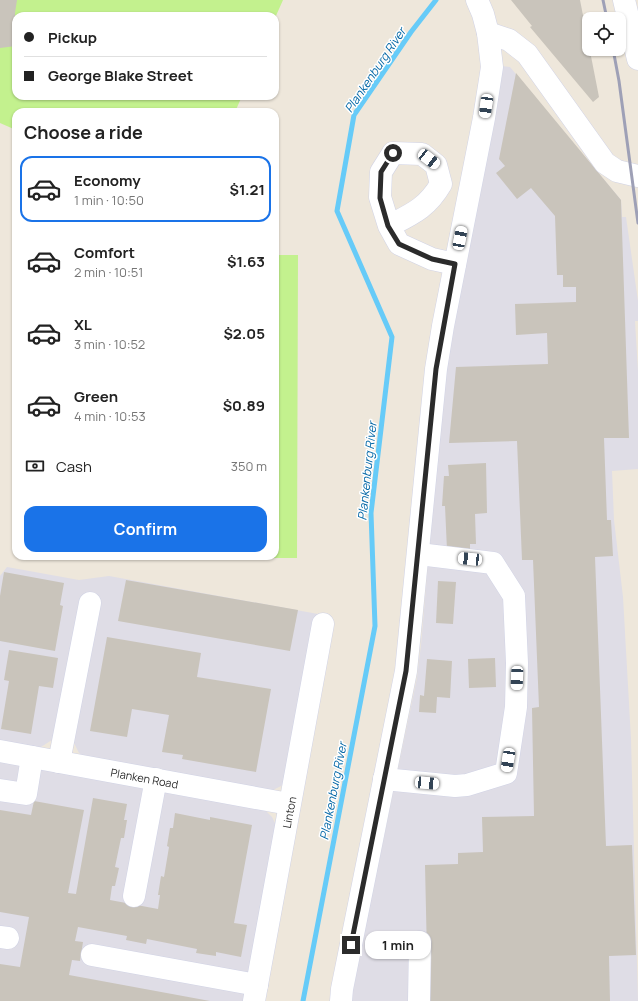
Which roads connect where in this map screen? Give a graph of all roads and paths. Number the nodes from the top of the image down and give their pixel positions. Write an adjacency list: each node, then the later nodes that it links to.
1 (477, 0): 3 (street)
2 (624, 0): 4 (street)
3 (488, 33): 5 (street); 7 (street)
4 (638, 59)
5 (638, 176)
6 (388, 226): 7 (street)
7 (455, 264): 8 (street)
8 (418, 554): 15 (street); 15 (street)
9 (90, 603): 13 (street)
10 (323, 624): 17 (street, Linton)
11 (0, 751): 12 (street, Planken Road)
12 (32, 757): 13 (street, Planken Road); 16 (street)
13 (59, 762): 14 (street, Planken Road)
14 (156, 780): 17 (street, Planken Road); 18 (street)
15 (384, 780): 22 (street)
16 (0, 790)
17 (290, 804): 21 (street, Linton)
18 (134, 896)
19 (420, 942): 23 (street)
20 (92, 955): 21 (street)
21 (255, 993)
22 (341, 1001)
23 (419, 1001)

